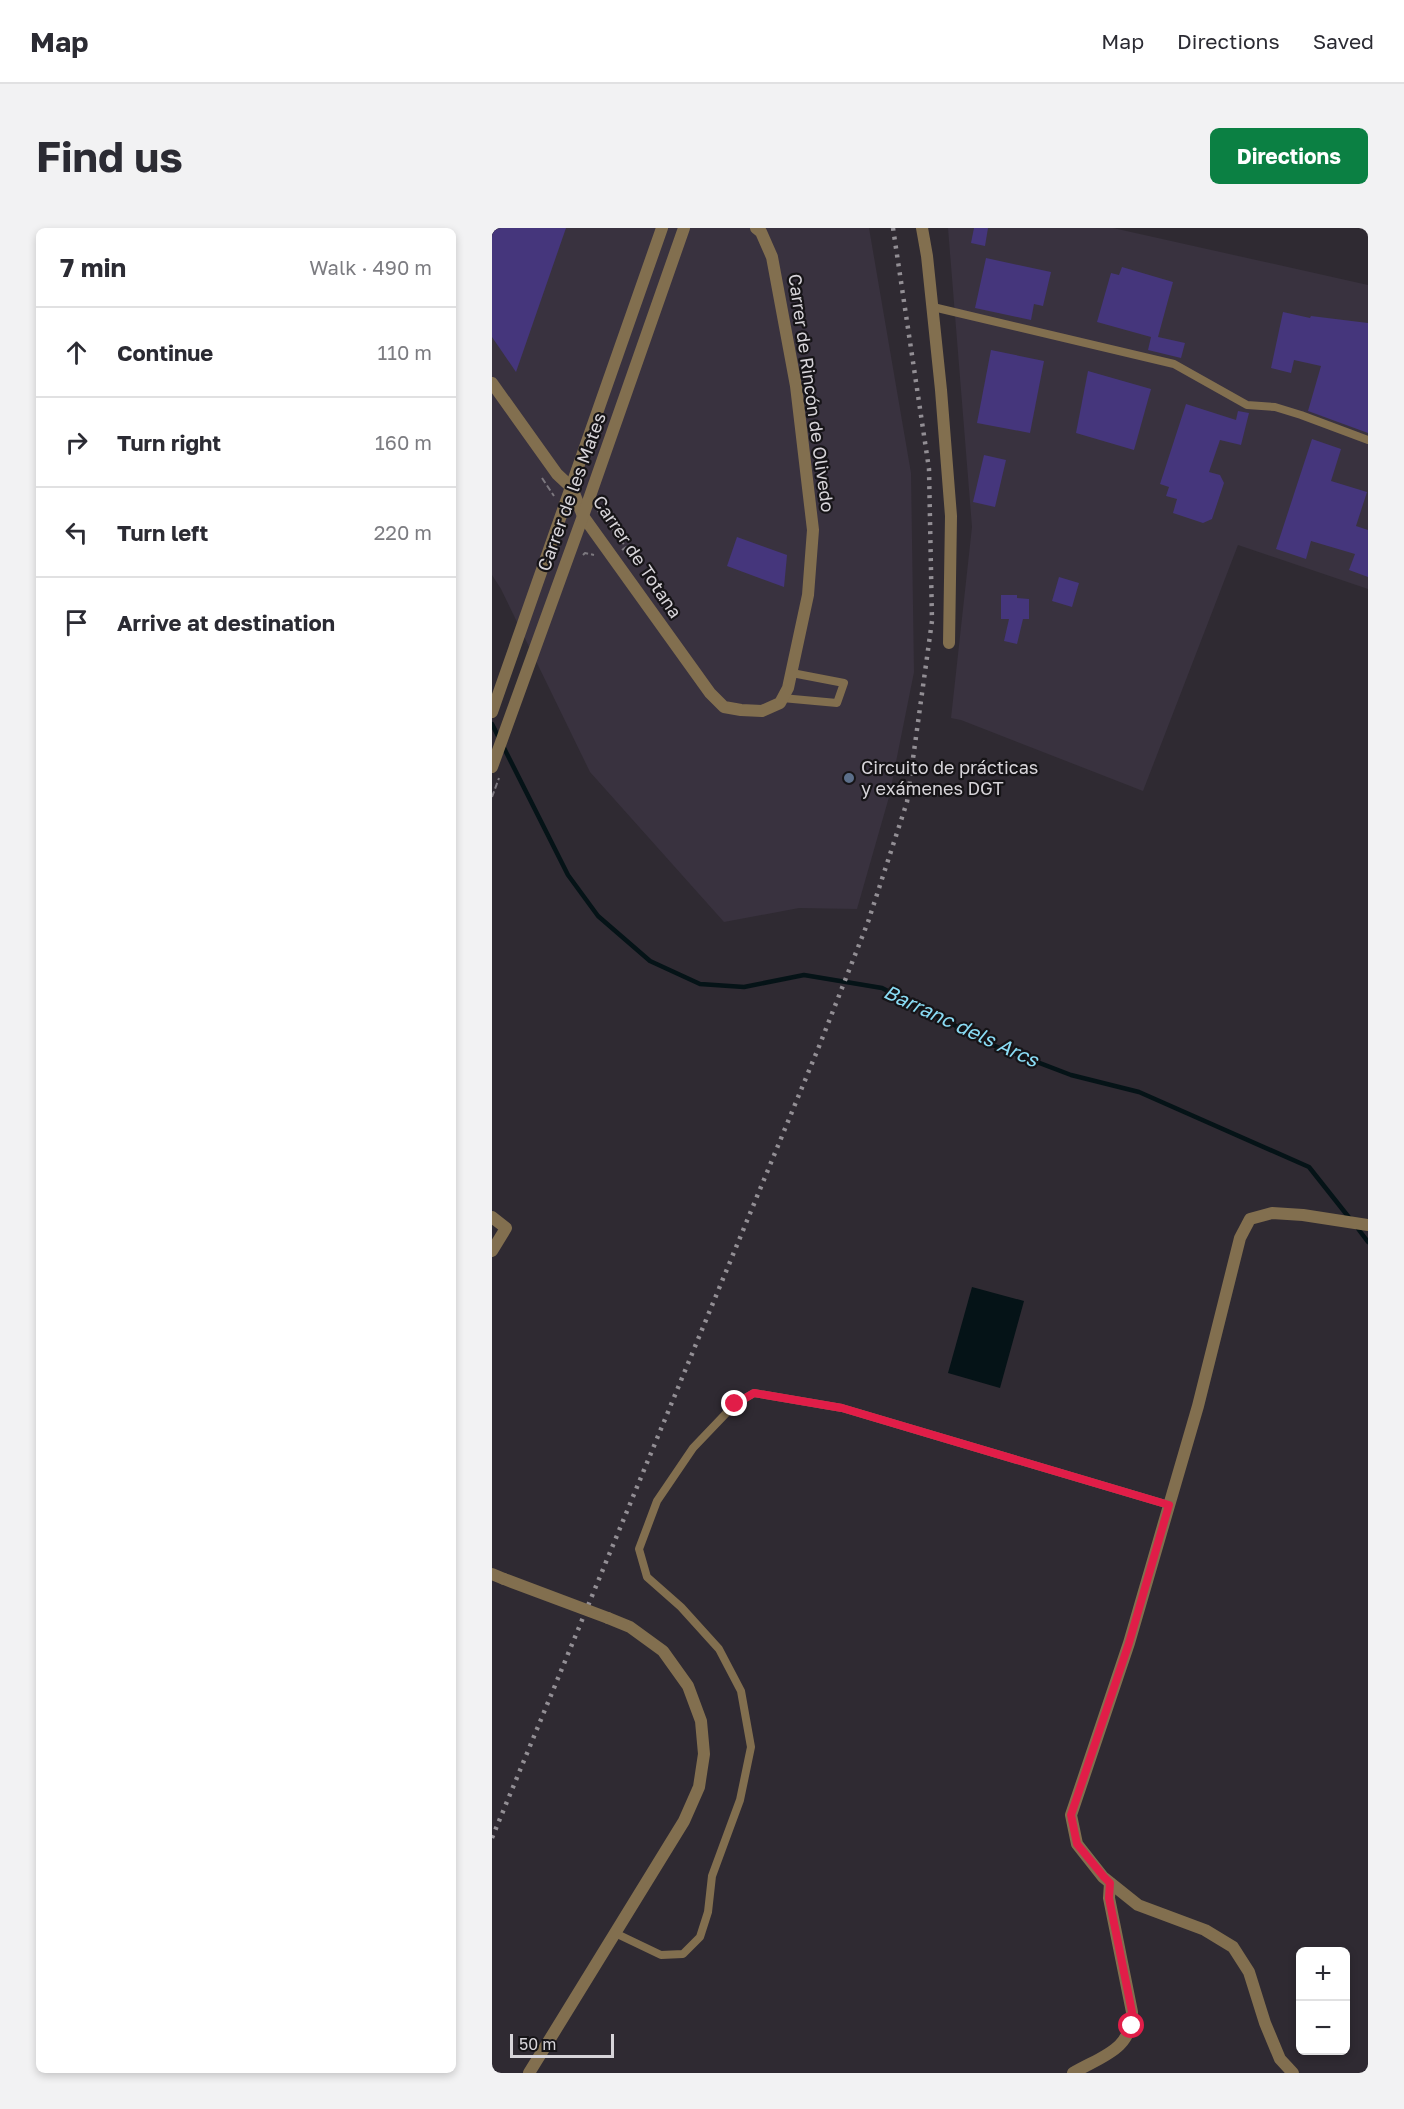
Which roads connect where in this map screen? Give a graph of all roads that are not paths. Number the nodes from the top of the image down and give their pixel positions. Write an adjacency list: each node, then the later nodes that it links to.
1 (662, 228): 8 (street, Carrer de les Mates)
2 (684, 228): 9 (street, Carrer de les Mates)
3 (756, 228): 11 (street, Carrer de Rincón de Olivedo)
4 (922, 228): 5 (street)
5 (933, 307): 7 (lane); 10 (street)
6 (492, 383): 8 (street, Carrer de Totana)
7 (1368, 440)
8 (572, 488): 9 (street, Carrer de Totana); 13 (street, Carrer de les Mates)
9 (583, 516): 12 (street, Carrer de Totana); 14 (street, Carrer de les Mates)
10 (949, 643)
11 (792, 673): 12 (street, Carrer de Rincón de Olivedo); 12 (lane)
12 (783, 698)
13 (492, 712)
14 (492, 767)
15 (492, 1216): 17 (street)
16 (1368, 1225): 18 (street)
17 (492, 1251)
18 (1169, 1505): 20 (street); 21 (lane)
19 (492, 1574): 21 (street, bridge)
20 (1110, 1883): 23 (street); 24 (street)
21 (615, 1933): 22 (street)
22 (529, 2073)
23 (1073, 2073)
24 (1293, 2073)

